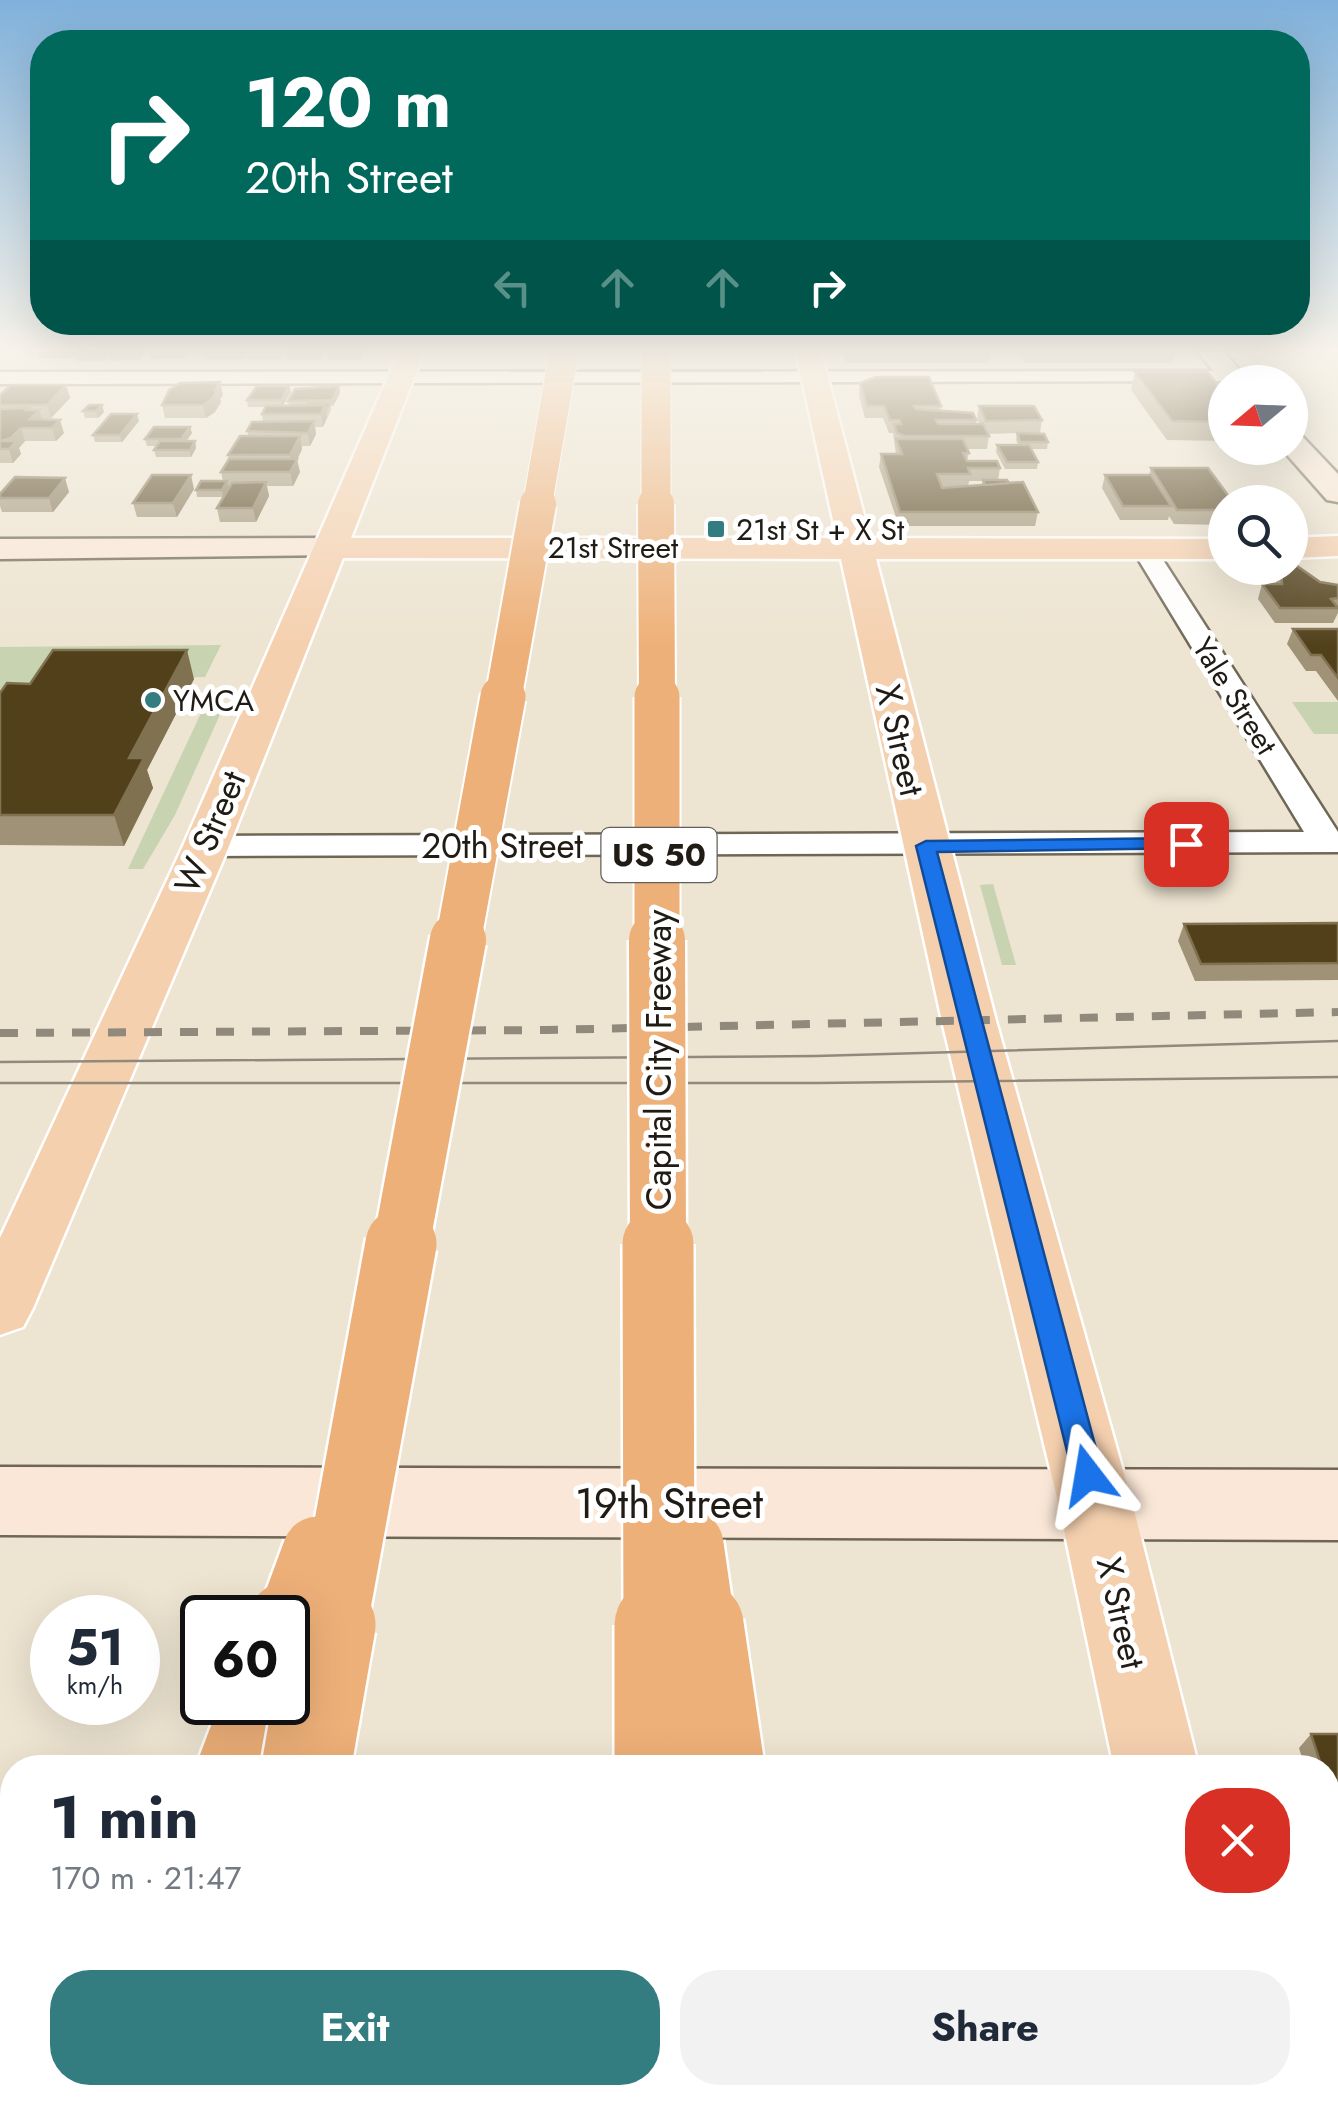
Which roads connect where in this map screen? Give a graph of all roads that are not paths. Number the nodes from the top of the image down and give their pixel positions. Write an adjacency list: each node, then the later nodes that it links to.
1 (369, 450): 12 (main road, W Street)
2 (538, 450): 8 (highway, bridge)
3 (548, 450): 8 (highway, bridge)
4 (656, 450): 20 (highway, Capital City Freeway / US 50, bridge)
5 (832, 450): 10 (main road, X Street)
6 (1308, 459): 7 (main road)
7 (1338, 492)
8 (536, 520): 21 (highway, bridge)
9 (1338, 546): 11 (main road)
10 (854, 547): 12 (main road, 21st Street); 14 (main road, 21st Street); 18 (main road, X Street)
11 (1308, 547)
12 (328, 548): 13 (main road, 21st Street); 17 (main road, W Street)
13 (0, 549)
14 (1144, 549): 15 (main road, 21st Street); 16 (street, Yale Street)
15 (1208, 549)
16 (1333, 842): 18 (street, 20th Street)
17 (206, 846): 18 (street, 20th Street); 19 (main road, W Street)
18 (926, 846): 24 (main road, X Street)
19 (0, 1308)
20 (661, 1359): 29 (highway, Capital City Freeway / US 50, bridge); 30 (highway, bridge)
21 (363, 1432): 25 (highway, bridge); 28 (highway, bridge)
22 (0, 1501): 24 (main road, 19th Street)
23 (1338, 1504): 24 (main road, 19th Street)
24 (1096, 1506): 31 (main road, X Street)
25 (302, 1595)
26 (253, 1725): 27 (highway)
27 (242, 1755)
28 (308, 1755)
29 (659, 1755)
30 (718, 1755)
31 (1154, 1755)

